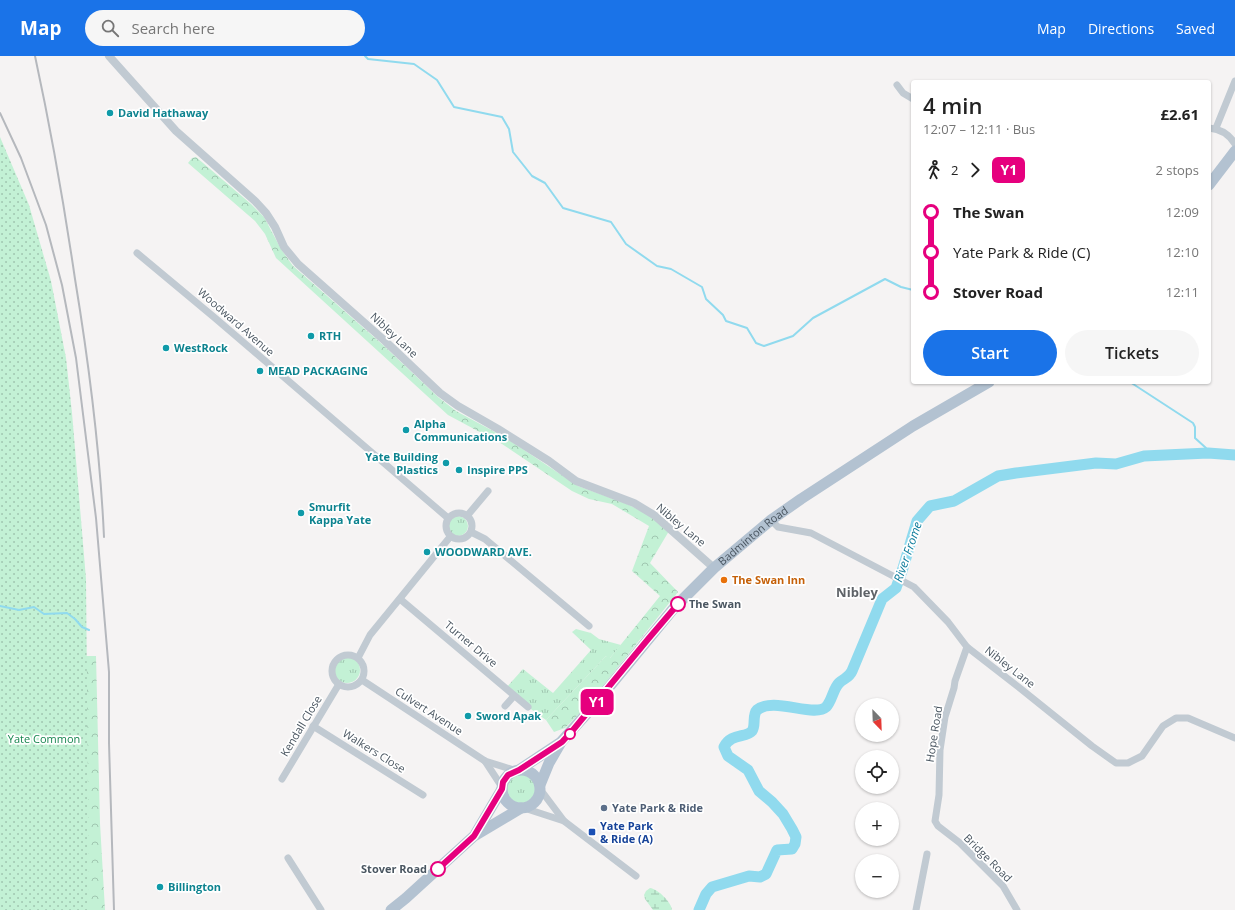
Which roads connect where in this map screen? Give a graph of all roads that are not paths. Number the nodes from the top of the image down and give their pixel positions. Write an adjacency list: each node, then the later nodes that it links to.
1 (109, 56): 17 (street, Nibley Lane)
2 (1235, 81): 5 (street)
3 (897, 85): 4 (street)
4 (911, 98)
5 (1213, 128): 6 (street)
6 (1235, 144)
7 (1235, 151): 8 (main road)
8 (1211, 182)
9 (137, 253): 13 (street, Woodward Avenue)
10 (986, 384): 14 (main road, Badminton Road)
11 (488, 491): 12 (street)
12 (467, 516): 13 (street); 15 (street)
13 (448, 518): 16 (street)
14 (771, 520): 17 (main road, Badminton Road); 20 (street, Nibley Lane)
15 (471, 532): 16 (street); 19 (street)
16 (450, 537): 18 (street)
17 (714, 568): 29 (main road, Badminton Road)
18 (400, 599): 21 (street); 24 (street, Turner Drive)
19 (589, 626)
20 (967, 647): 28 (street, Nibley Lane); 38 (street, Hope Road)
21 (358, 658): 22 (street); 23 (street)
22 (362, 680): 23 (street); 30 (street, Culvert Avenue)
23 (339, 684): 27 (street, Kendall Close)
24 (514, 696): 25 (street); 26 (street, Turner Drive)
25 (506, 706)
26 (528, 707)
27 (313, 726): 32 (street, Kendall Close); 35 (street, Walkers Close)
28 (1235, 738)
29 (562, 742): 31 (main road, Badminton Road); 33 (main road, Badminton Road)
30 (485, 761): 31 (street, Culvert Avenue); 34 (street, Culvert Avenue)
31 (518, 770): 33 (main road); 34 (main road)
32 (282, 779)
33 (540, 787): 36 (main road); 37 (street)
34 (502, 788): 36 (main road); 39 (main road)
35 (423, 795)
36 (522, 808): 37 (street); 39 (main road)
37 (564, 821): 42 (street)
38 (938, 826): 46 (street, Bridge Road)
39 (474, 836): 44 (main road)
40 (927, 854): 45 (street)
41 (288, 858): 43 (street)
42 (636, 876)
43 (321, 910)
44 (391, 910)
45 (916, 910)
46 (1017, 910)

